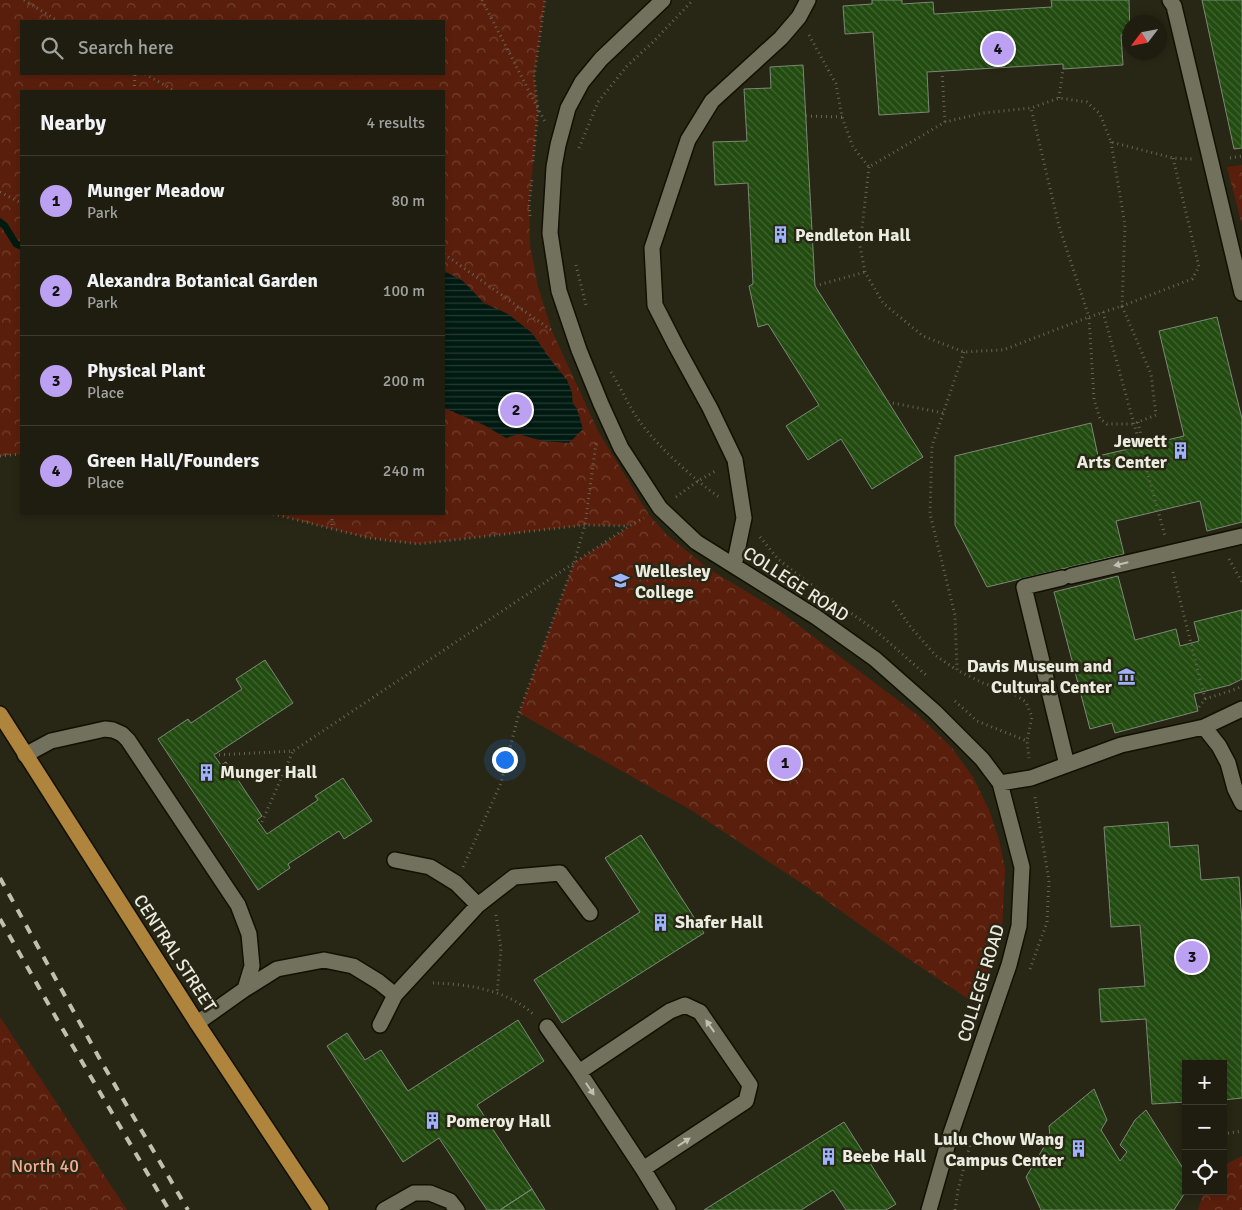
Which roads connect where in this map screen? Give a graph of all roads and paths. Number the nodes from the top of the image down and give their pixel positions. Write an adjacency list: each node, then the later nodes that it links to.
1 (24, 0): 8 (path)
2 (482, 0): 17 (path)
3 (663, 0): 41 (lane, COLLEGE ROAD)
4 (693, 0): 22 (path)
5 (808, 0): 7 (lane)
6 (1170, 0): 24 (lane)
7 (799, 17): 19 (path); 48 (lane)
8 (56, 20)
9 (1063, 69): 15 (path)
10 (942, 71): 20 (path)
11 (135, 75): 13 (path)
12 (147, 75): 14 (path)
13 (134, 90)
14 (173, 90)
15 (1058, 98): 16 (path); 21 (path)
16 (1031, 108): 20 (path); 36 (path)
17 (538, 110)
18 (806, 116): 19 (path)
19 (842, 117): 25 (path)
20 (945, 122): 25 (path)
21 (1111, 142): 23 (path); 33 (path)
22 (578, 150)
23 (1173, 158): 24 (path); 33 (path)
24 (1211, 161): 32 (lane)
25 (869, 167): 30 (path)
26 (0, 192): 27 (path)
27 (20, 202)
28 (445, 255): 37 (path)
29 (574, 258): 34 (path)
30 (865, 272): 31 (path); 38 (path)
31 (815, 286)
32 (1242, 293)
33 (1122, 306): 35 (path); 43 (path)
34 (587, 309)
35 (1103, 312): 36 (path); 39 (path)
36 (1089, 317): 38 (path); 43 (path)
37 (552, 331)
38 (964, 352): 42 (path)
39 (1126, 400)
40 (888, 402): 42 (path)
41 (601, 404): 49 (path); 50 (lane, COLLEGE ROAD)
42 (943, 412): 63 (path)
43 (1138, 422): 45 (path)
44 (597, 440): 54 (path)
45 (1143, 445)
46 (20, 454): 47 (path)
47 (0, 456)
48 (735, 460): 49 (path); 53 (lane)
49 (698, 481): 50 (path); 53 (path)
50 (660, 508): 55 (path); 60 (lane, COLLEGE ROAD)
51 (277, 515): 56 (path)
52 (332, 515): 56 (path)
53 (744, 518): 60 (lane); 64 (path)
54 (585, 525): 55 (path); 56 (path); 59 (path)
55 (629, 526): 59 (path)
56 (332, 529)
57 (1242, 536): 76 (lane, one-way to 76)
58 (1227, 556): 61 (path)
59 (574, 562): 72 (path); 83 (path)
60 (734, 566): 79 (lane, COLLEGE ROAD)
61 (1242, 582)
62 (893, 602): 63 (path)
63 (957, 670): 71 (path)
64 (930, 679)
65 (1242, 686): 66 (path)
66 (1205, 699)
67 (953, 700): 71 (path)
68 (1242, 708): 70 (lane)
69 (0, 714): 73 (main road, CENTRAL STREET)
70 (1204, 727): 75 (lane); 76 (lane)
71 (1027, 741): 78 (path)
72 (293, 751): 74 (path); 81 (path)
73 (25, 755): 88 (lane); 91 (main road, CENTRAL STREET)
74 (214, 755)
75 (1228, 763): 77 (lane); 80 (lane)
76 (1067, 766): 78 (lane)
77 (1242, 772)
78 (1032, 778): 79 (lane); 86 (path)
79 (1000, 783): 103 (lane, COLLEGE ROAD)
80 (1242, 802)
81 (262, 822)
82 (396, 860): 83 (lane)
83 (456, 883): 84 (lane)
84 (484, 901): 85 (lane); 87 (lane); 89 (path)
85 (590, 913)
86 (1029, 970)
87 (408, 981): 89 (path); 90 (lane)
88 (245, 989): 90 (lane); 91 (lane)
89 (497, 994): 93 (path)
90 (395, 996): 92 (lane)
91 (197, 1023): 99 (main road, CENTRAL STREET)
92 (380, 1025)
93 (547, 1027): 94 (lane)
94 (579, 1072): 98 (lane, one-way to 98); 98 (lane, one-way to 94)
95 (1242, 1131): 96 (path)
96 (1227, 1133)
97 (973, 1134): 104 (path)
98 (643, 1169): 102 (lane)
99 (321, 1210)
100 (384, 1210): 101 (lane)
101 (457, 1210)
102 (668, 1210)
103 (929, 1210)
104 (955, 1210)

